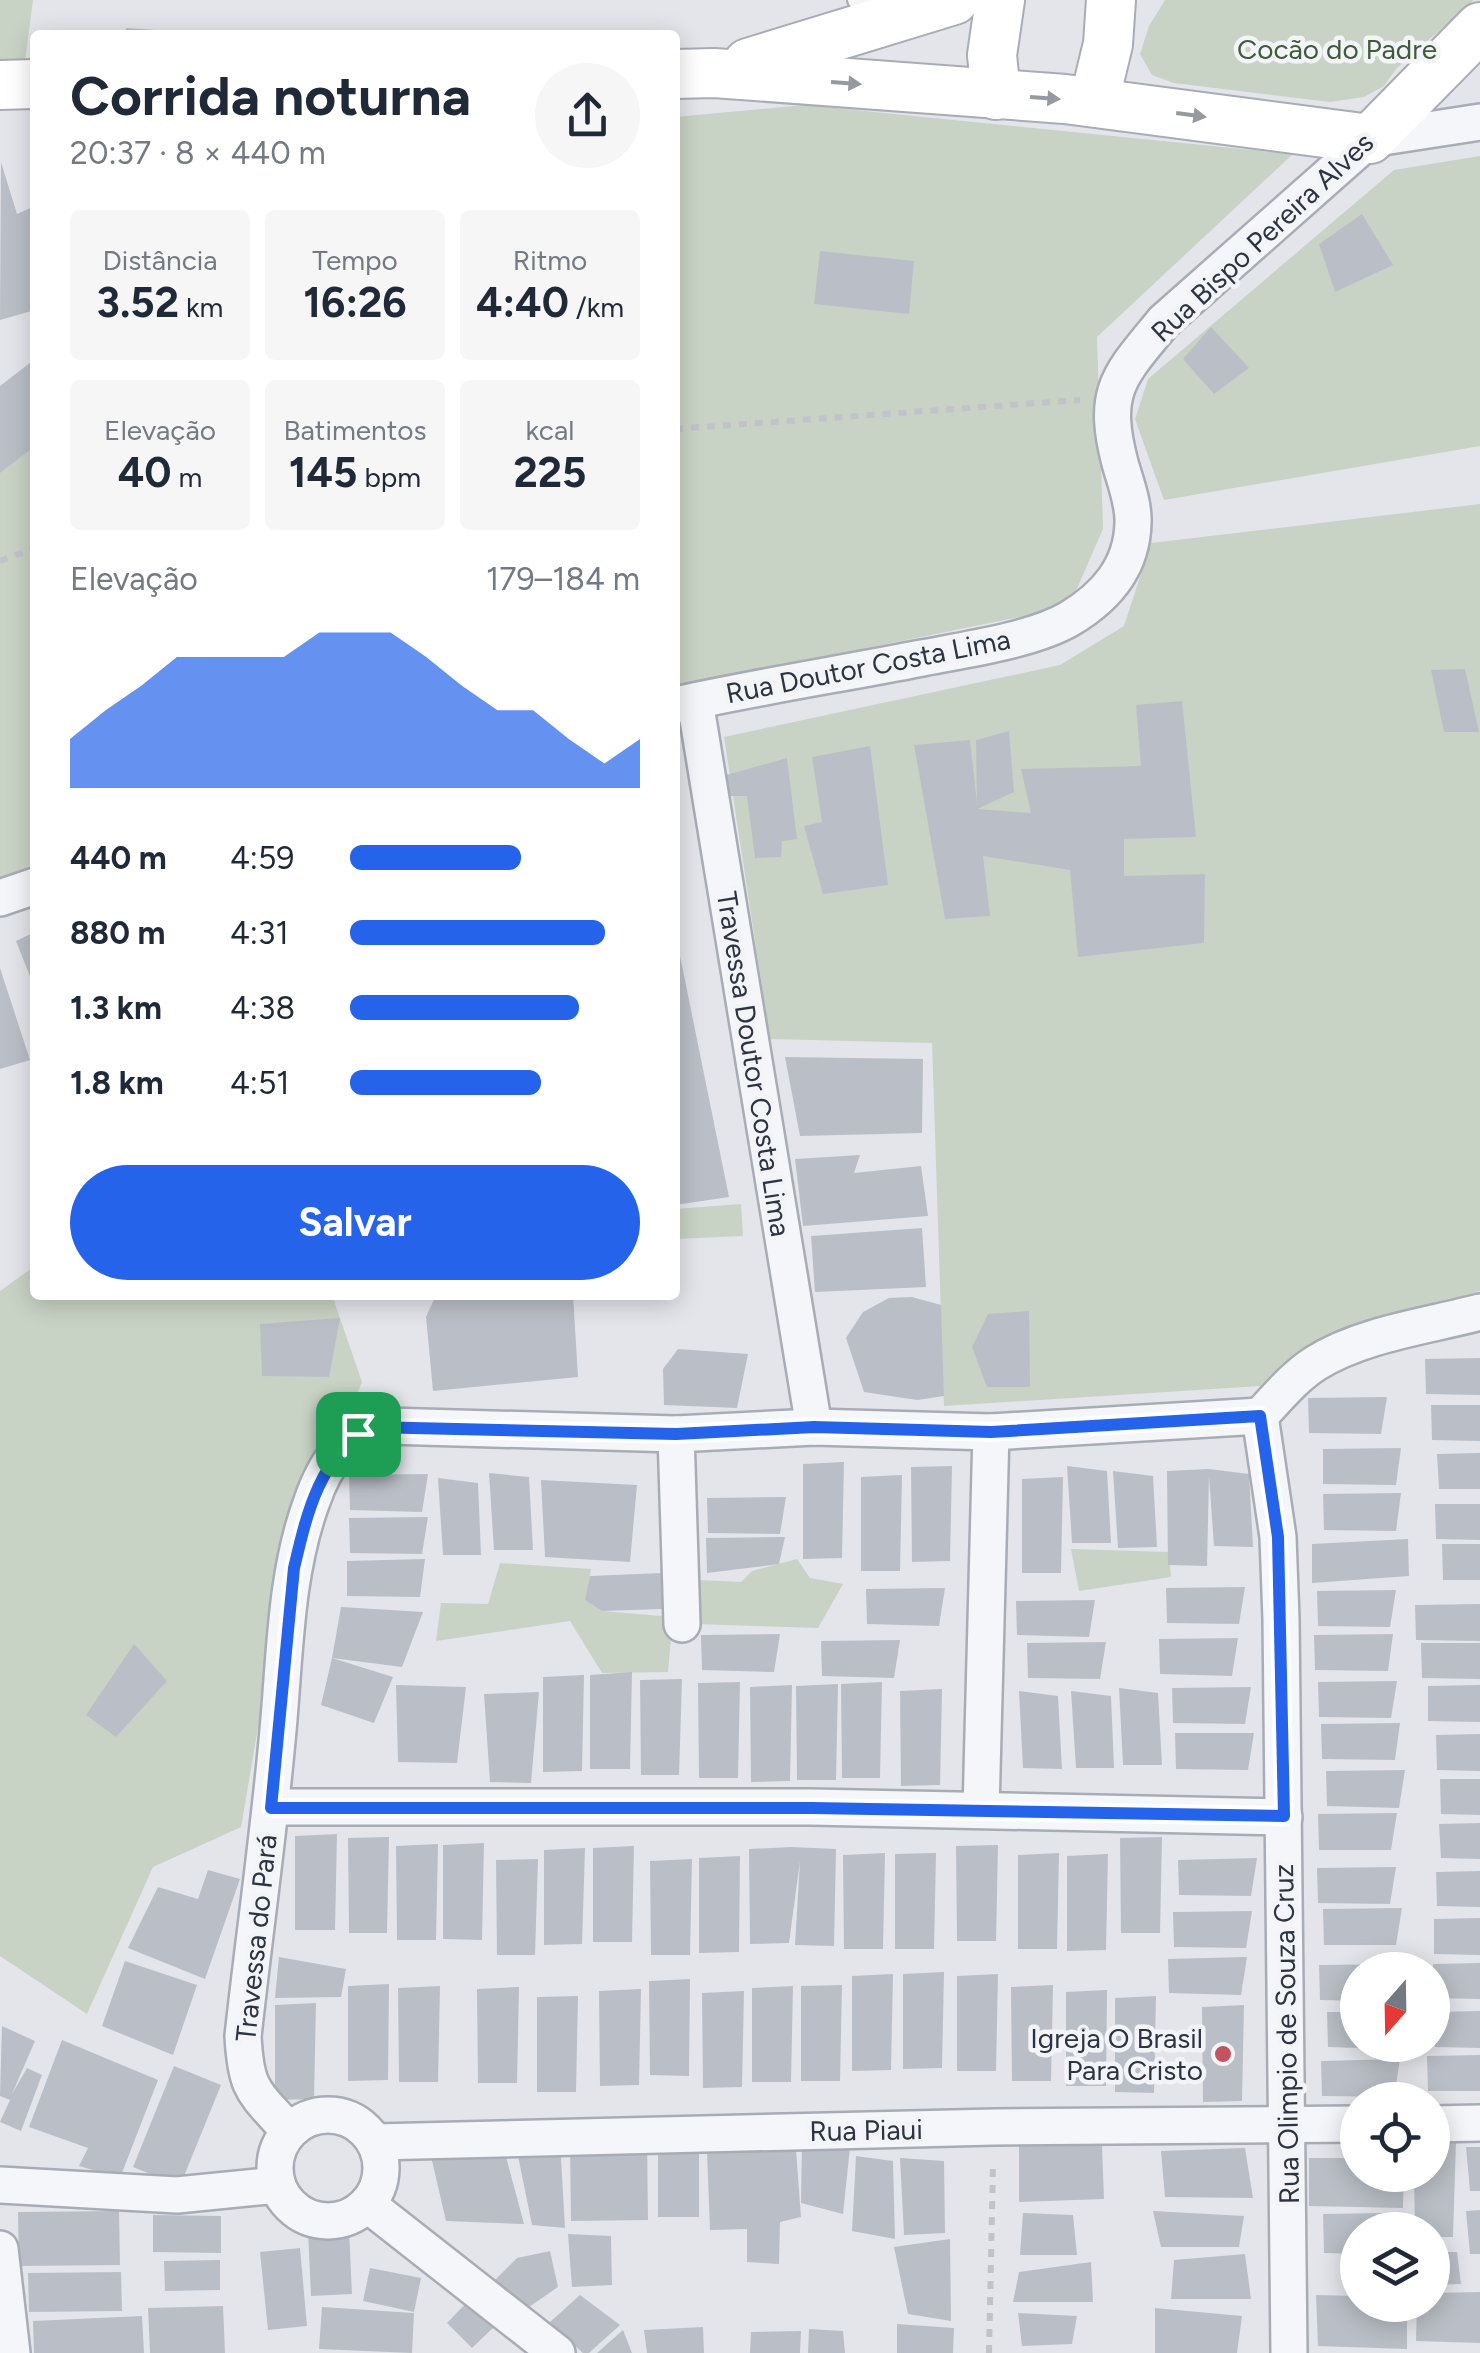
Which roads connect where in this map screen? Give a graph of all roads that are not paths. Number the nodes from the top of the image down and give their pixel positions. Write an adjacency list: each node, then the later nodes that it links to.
1 (954, 0): 4 (main road)
2 (1000, 0): 9 (main road)
3 (1111, 0): 10 (main road)
4 (871, 11): 6 (main road)
5 (1480, 27): 12 (main road, Rua Bispo Pereira Alves)
6 (695, 73): 9 (main road, one-way to 9)
7 (30, 84): 8 (main road)
8 (0, 85)
9 (996, 95): 10 (main road, one-way to 10)
10 (1094, 102): 12 (main road, one-way to 12)
11 (1480, 122): 12 (street)
12 (1370, 139): 13 (street, Rua Bispo Pereira Alves)
13 (1124, 476): 14 (street, Rua Doutor Costa Lima)
14 (685, 703): 19 (street, Travessa Doutor Costa Lima)
15 (30, 888): 16 (street)
16 (0, 898)
17 (1480, 1312): 18 (street)
18 (1260, 1416): 20 (street); 25 (street, Rua Olimpio de Souza Cruz)
19 (814, 1427): 20 (street); 21 (street)
20 (991, 1432): 24 (street)
21 (676, 1434): 22 (street); 23 (street, Travessa do Pará)
22 (682, 1624)
23 (271, 1808): 24 (street); 30 (street, Travessa do Pará)
24 (981, 1810): 25 (street)
25 (1284, 1816): 29 (street, Rua Olimpio de Souza Cruz)
26 (1480, 2123): 28 (street)
27 (1340, 2124): 29 (street, Rua Piaui)
28 (1450, 2124)
29 (1288, 2125): 31 (street, Rua Piaui); 38 (street, Rua Olimpio de Souza Cruz)
30 (289, 2132): 31 (street); 33 (street)
31 (375, 2142): 34 (street)
32 (0, 2185): 33 (street)
33 (277, 2185): 34 (street)
34 (367, 2204): 37 (street)
35 (0, 2249): 36 (street)
36 (12, 2353)
37 (557, 2353)
38 (1289, 2353)

